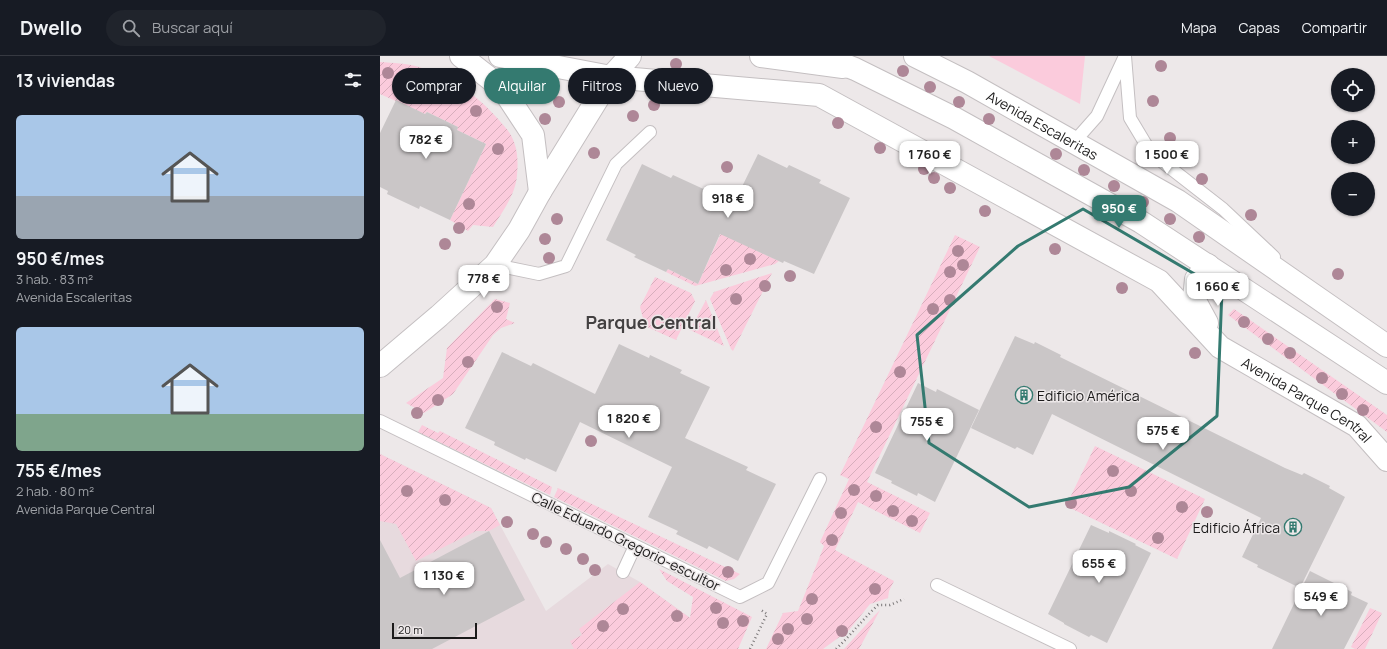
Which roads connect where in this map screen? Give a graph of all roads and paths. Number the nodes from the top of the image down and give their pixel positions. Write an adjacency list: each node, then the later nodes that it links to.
1 (461, 56): 15 (street)
2 (500, 56): 9 (street, Avenida Parque Central)
3 (630, 56): 8 (street)
4 (761, 56): 10 (street)
5 (822, 56): 10 (street)
6 (915, 56): 14 (street, Avenida Escaleritas)
7 (1125, 56): 14 (lane); 18 (lane)
8 (619, 68)
9 (568, 69)
10 (855, 69): 17 (street)
11 (636, 79): 20 (street, Avenida Parque Central)
12 (594, 104): 15 (street)
13 (650, 132): 16 (lane)
14 (1074, 142): 18 (street, Avenida Escaleritas)
15 (540, 192): 16 (street)
16 (495, 265): 21 (street)
17 (1208, 265): 20 (street); 22 (street)
18 (1318, 298): 19 (street, Avenida Escaleritas)
19 (1387, 346)
20 (1220, 347): 24 (street, Avenida Parque Central)
21 (380, 366)
22 (1387, 383)
23 (380, 421): 26 (lane, Calle Eduardo Gregorio-escultor)
24 (1387, 460)
25 (820, 479): 26 (lane, Calle Eduardo Gregorio-escultor)
26 (635, 546): 27 (lane)
27 (623, 572)
28 (937, 585): 33 (lane)
29 (904, 599): 32 (path)
30 (767, 614): 31 (path)
31 (750, 649)
32 (836, 649)
33 (1070, 649)

